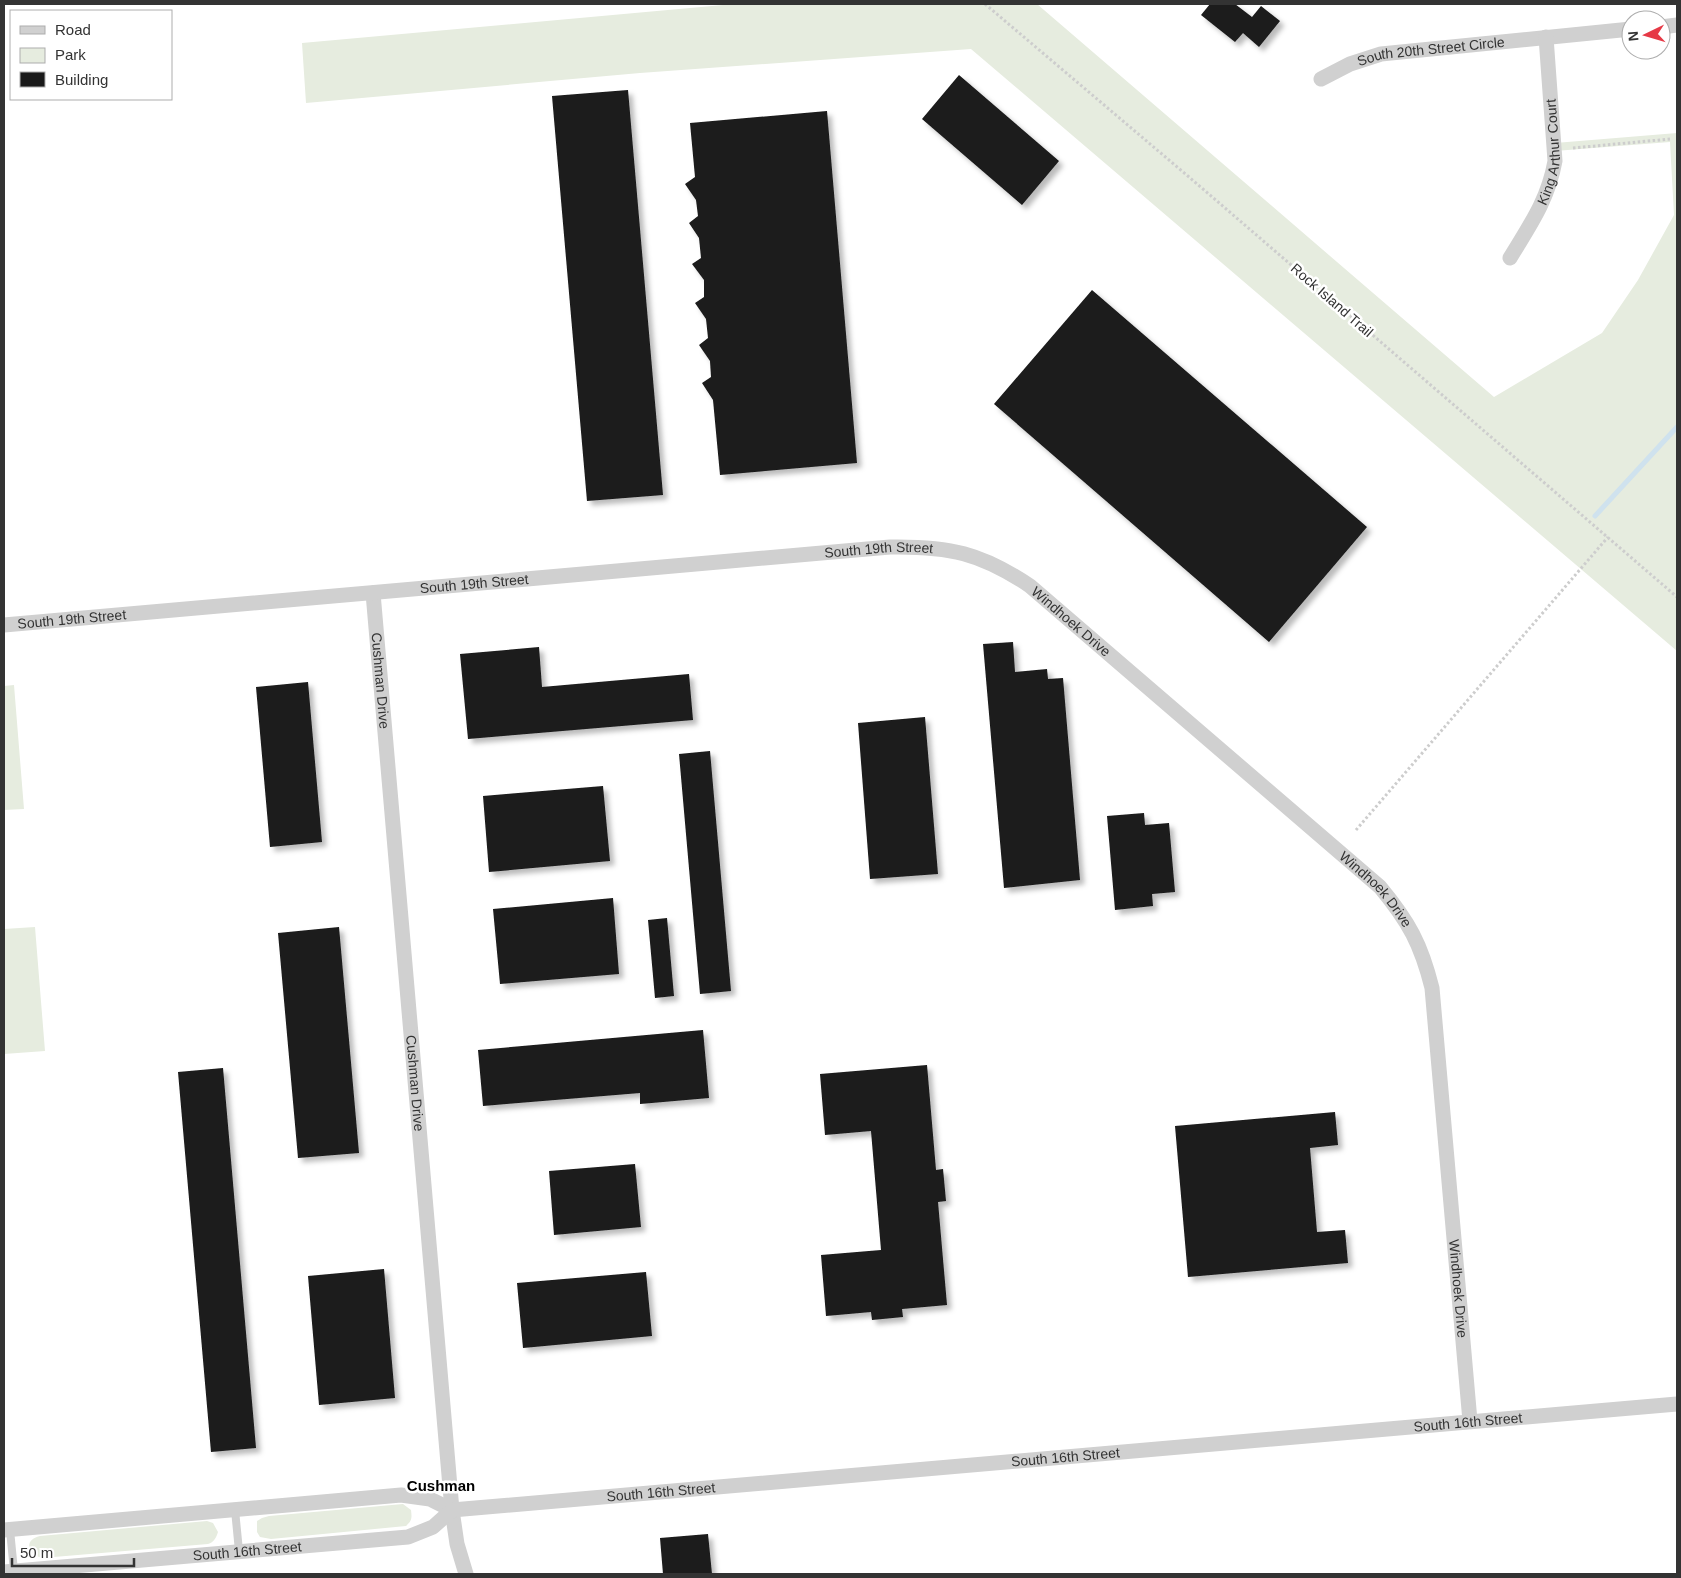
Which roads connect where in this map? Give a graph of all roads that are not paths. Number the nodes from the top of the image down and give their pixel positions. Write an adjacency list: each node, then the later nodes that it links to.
1 (1621, 31): 2 (street, South 20th Street Circle)
2 (1546, 37): 3 (street, South 20th Street Circle); 4 (street, King Arthur Court)
3 (1321, 79)
4 (1510, 258)
5 (946, 549): 6 (street, South 19th Street); 9 (street, Windhoek Drive)
6 (372, 593): 7 (street, South 19th Street); 11 (street, Cushman Drive)
7 (4, 625)
8 (1677, 1404): 9 (street, South 16th Street)
9 (1470, 1421): 11 (street, South 16th Street)
10 (236, 1510): 11 (street); 12 (street); 13 (lane)
11 (452, 1510): 13 (street, South 16th Street); 15 (street, Cushman Drive)
12 (7, 1530): 14 (lane)
13 (239, 1551): 14 (street, South 16th Street)
14 (9, 1571)
15 (466, 1574)

